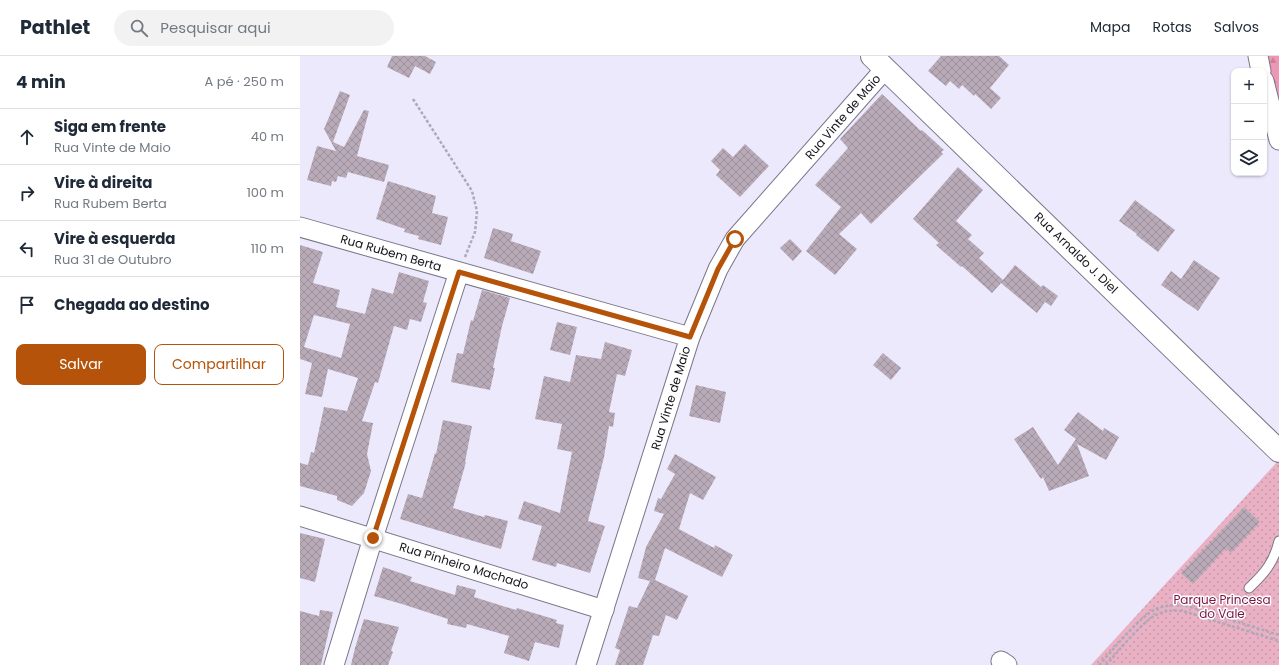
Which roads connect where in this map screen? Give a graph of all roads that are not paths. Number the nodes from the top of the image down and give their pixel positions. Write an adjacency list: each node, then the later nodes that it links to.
1 (1258, 56): 3 (street)
2 (879, 62): 8 (street, Rua Vinte de Maio); 9 (street, Rua Arnaldo J. Diel)
3 (1261, 68)
4 (1267, 93): 5 (street)
5 (1279, 140)
6 (300, 227): 7 (street, Rua Rubem Berta)
7 (459, 272): 8 (street, Rua Rubem Berta); 11 (street)
8 (690, 337): 14 (street, Rua Vinte de Maio)
9 (1279, 450)
10 (300, 516): 11 (street, Rua Pinheiro Machado)
11 (373, 538): 14 (street, Rua Pinheiro Machado); 15 (street)
12 (1279, 541): 13 (lane)
13 (1249, 588)
14 (604, 610): 16 (street, Rua Vinte de Maio)
15 (334, 665)
16 (586, 665)

